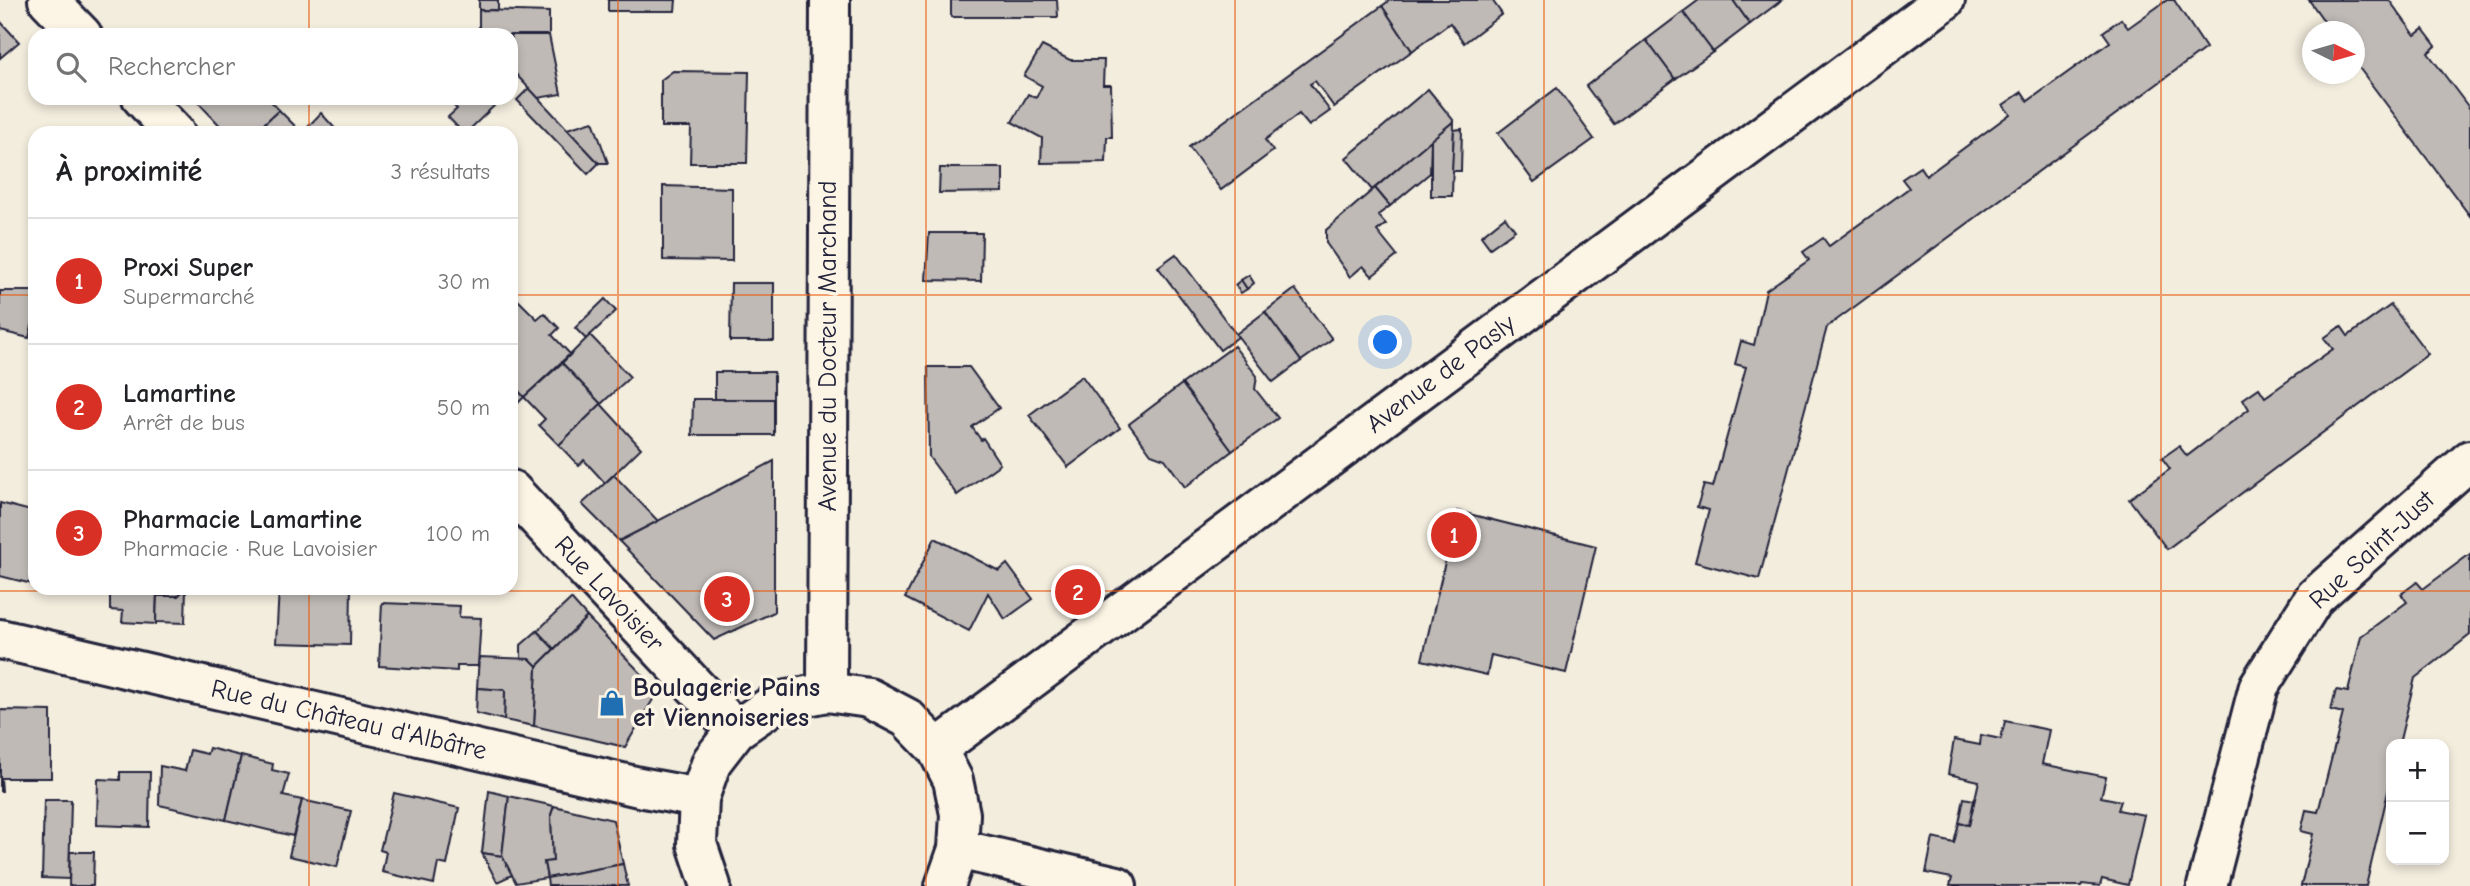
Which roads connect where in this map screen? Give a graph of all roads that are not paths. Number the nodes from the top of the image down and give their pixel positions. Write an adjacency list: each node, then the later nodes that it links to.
1 (48, 0): 4 (street)
2 (830, 0): 10 (street, Avenue du Docteur Marchand)
3 (1945, 0): 12 (street, Avenue de Pasly)
4 (75, 28)
5 (149, 105): 6 (street)
6 (168, 126)
7 (2470, 460): 18 (street, Rue Saint-Just)
8 (518, 497): 11 (street, Rue Lavoisier)
9 (0, 639): 13 (street, Rue du Château d'Albâtre)
10 (827, 692): 11 (street); 12 (street)
11 (736, 730): 13 (street)
12 (937, 749): 14 (street)
13 (699, 798): 15 (street)
14 (958, 849): 16 (street); 17 (street)
15 (711, 886)
16 (944, 886)
17 (1117, 886)
18 (2207, 886)

